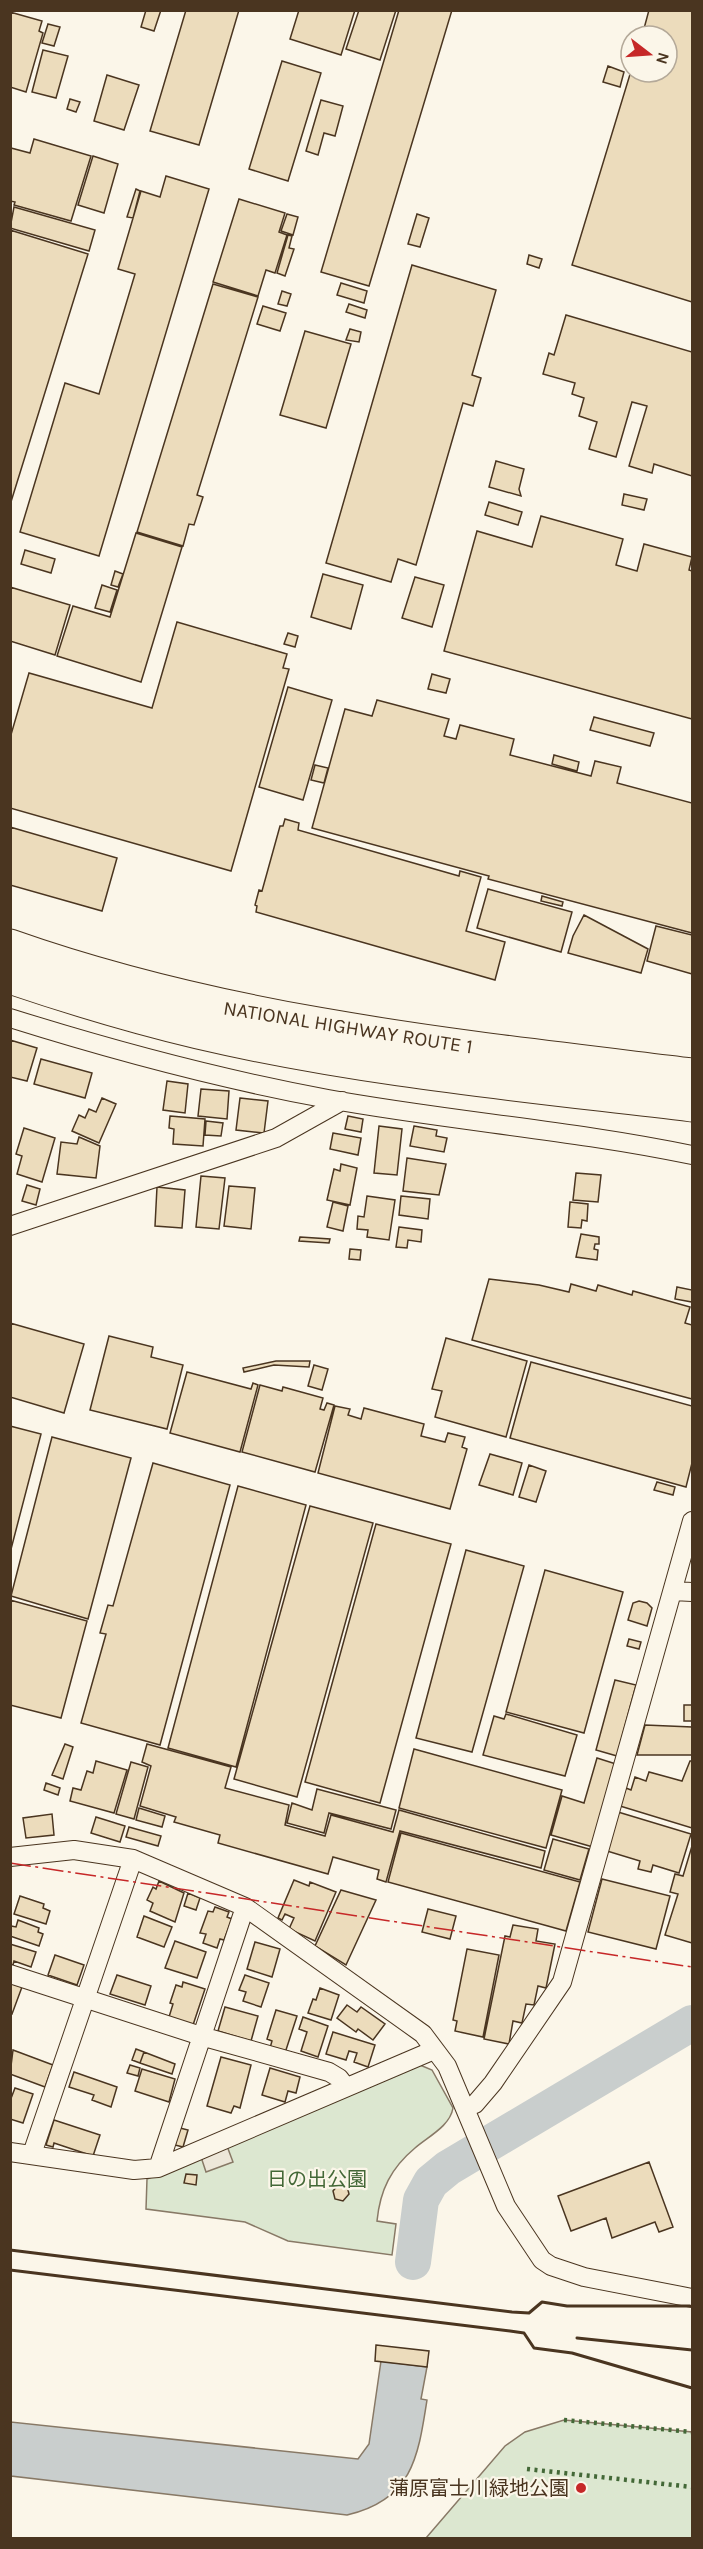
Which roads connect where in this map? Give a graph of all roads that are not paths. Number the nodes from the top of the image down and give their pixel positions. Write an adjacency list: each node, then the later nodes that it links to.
1 (10, 946): 5 (highway, NATIONAL HIGHWAY ROUTE 1)
2 (10, 977): 5 (highway, NATIONAL HIGHWAY ROUTE 1)
3 (10, 1018): 7 (street)
4 (693, 1057): 5 (highway)
5 (519, 1070): 6 (highway, NATIONAL HIGHWAY ROUTE 1); 8 (highway, NATIONAL HIGHWAY ROUTE 1); 9 (highway)
6 (693, 1075)
7 (342, 1101): 10 (street); 11 (street)
8 (693, 1105)
9 (693, 1127)
10 (693, 1155)
11 (10, 1226)
12 (693, 1521): 13 (street)
13 (673, 1592): 14 (street); 23 (street)
14 (693, 1592)
15 (10, 1857): 16 (street)
16 (133, 1859): 17 (street); 19 (street)
17 (245, 1907): 20 (street); 21 (street)
18 (10, 1974): 19 (street)
19 (85, 1998): 20 (street); 25 (street)
20 (201, 2036): 22 (street); 26 (street)
21 (434, 2050): 22 (street); 23 (street)
22 (346, 2087): 26 (street)
23 (467, 2113): 27 (street)
24 (10, 2152): 25 (street)
25 (32, 2154): 26 (street)
26 (158, 2168)
27 (693, 2298)

